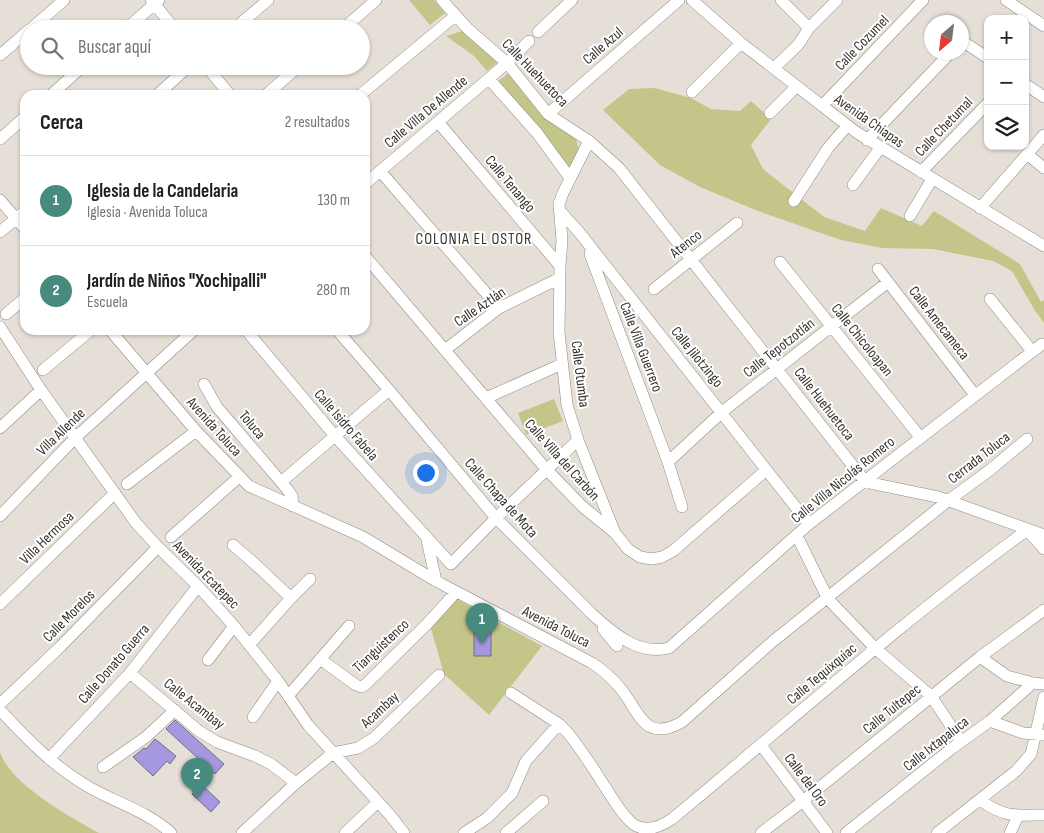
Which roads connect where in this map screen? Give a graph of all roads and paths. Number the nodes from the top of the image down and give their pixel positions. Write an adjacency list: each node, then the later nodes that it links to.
1 (64, 0): 13 (street)
2 (268, 0): 16 (street)
3 (376, 0): 17 (street)
4 (572, 0): 20 (street)
5 (679, 0): 47 (street, Calle Azul)
6 (692, 0): 23 (street, Avenida Chiapas)
7 (781, 0): 19 (street)
8 (837, 0): 19 (street)
9 (923, 0): 45 (street, Calle Cozumel)
10 (1006, 0): 18 (street)
11 (155, 1): 14 (street); 15 (street)
12 (450, 6): 28 (street, Calle Huehuetoca); 41 (street)
13 (41, 20)
14 (135, 20)
15 (169, 20)
16 (245, 20)
17 (353, 20)
18 (1044, 26)
19 (809, 28): 29 (street)
20 (538, 32)
21 (20, 38): 25 (street)
22 (529, 41): 28 (street, Calle Villa De Allende)
23 (741, 42): 29 (street, Avenida Chiapas); 42 (street)
24 (969, 46): 26 (street)
25 (0, 55)
26 (984, 55)
27 (943, 60): 53 (street)
28 (507, 63): 34 (street, Calle Villa De Allende); 47 (street, Calle Huehuetoca)
29 (774, 68): 35 (street, Avenida Chiapas)
30 (73, 75): 37 (street)
31 (179, 75): 38 (street)
32 (213, 75): 39 (street)
33 (289, 75): 40 (street)
34 (489, 79): 49 (street, Calle Villa De Allende); 60 (street)
35 (797, 86): 45 (street, Avenida Chiapas); 46 (street)
36 (1029, 87): 43 (street)
37 (56, 90)
38 (162, 90)
39 (226, 90)
40 (272, 90)
41 (365, 90)
42 (692, 92)
43 (1044, 97)
44 (986, 105): 59 (street, Calle Chetumal)
45 (822, 106): 50 (street, Avenida Chiapas)
46 (770, 113)
47 (548, 114): 54 (street, Calle Huehuetoca)
48 (20, 121): 52 (street)
49 (438, 122): 58 (street, Calle Villa De Allende); 81 (street, Calle Tenango)
50 (847, 126): 53 (street, Avenida Chiapas); 65 (street)
51 (1044, 135): 56 (street)
52 (0, 139)
53 (867, 140): 55 (street, Avenida Chiapas)
54 (589, 141): 60 (street, Calle Otumba); 78 (street, Calle Huehuetoca)
55 (880, 148): 59 (street, Avenida Chiapas); 63 (street)
56 (1027, 154): 57 (street); 66 (street)
57 (1044, 168)
58 (380, 171): 62 (street, Calle Villa De Allende); 88 (street)
59 (921, 172): 61 (street, Avenida Chiapas)
60 (570, 178): 67 (street, Calle Otumba)
61 (932, 179): 66 (street, Avenida Chiapas); 69 (street, Calle Chetumal)
62 (370, 180)
63 (854, 185)
64 (0, 200): 70 (street)
65 (794, 202)
66 (980, 208): 77 (street, Avenida Chiapas)
67 (560, 211): 74 (street, Calle Jilotzingo); 75 (street, Calle Otumba)
68 (20, 215): 70 (street)
69 (910, 216)
70 (16, 219): 71 (street); 73 (street)
71 (20, 223)
72 (737, 223): 78 (street, Atenco)
73 (0, 232)
74 (579, 232): 75 (street); 76 (street, Calle Jilotzingo)
75 (562, 240): 81 (street, Calle Otumba)
76 (586, 244): 109 (street, Calle Jilotzingo); 117 (street, Calle Villa Guerrero)
77 (1044, 246)
78 (691, 260): 85 (street, Atenco); 101 (street, Calle Huehuetoca)
79 (370, 262): 98 (street, Calle Villa del Carbón)
80 (780, 262): 90 (street, Calle Chicoloapan)
81 (560, 266): 83 (street, Calle Otumba)
82 (878, 268): 84 (street, Calle Amecameca)
83 (560, 278): 88 (street, Calle Aztlán); 100 (street, Calle Otumba)
84 (888, 282): 90 (street, Calle Tepotzotlán); 107 (street, Calle Amecameca)
85 (654, 289)
86 (990, 299): 99 (street)
87 (20, 302): 89 (street)
88 (498, 308): 98 (street, Calle Aztlán)
89 (6, 314)
90 (832, 326): 101 (street, Calle Tepotzotlán); 113 (street, Calle Chicoloapan)
91 (1, 332): 105 (street, Avenida Ecatepec)
92 (85, 335): 102 (street)
93 (114, 335): 103 (street, Avenida Toluca)
94 (189, 335): 103 (street)
95 (250, 335): 112 (street, Calle Isidro Fabela)
96 (341, 335): 106 (street, Calle Chapa de Mota)
97 (1042, 344): 99 (street, Calle Villa Nicolás Romero)
98 (445, 350): 108 (street, Calle Villa del Carbón)
99 (1032, 351): 107 (street, Calle Villa Nicolás Romero)
100 (562, 364): 108 (street); 116 (street, Calle Otumba)
101 (777, 368): 109 (street, Calle Tepotzotlán); 121 (street, Calle Huehuetoca)
102 (43, 370)
103 (147, 374): 111 (street, Avenida Toluca); 114 (street, Villa Allende)
104 (204, 384): 122 (street, Toluca)
105 (41, 390): 110 (street); 114 (street, Avenida Ecatepec)
106 (389, 390): 112 (street); 129 (street, Calle Chapa de Mota)
107 (975, 395): 113 (street, Calle Villa Nicolás Romero)
108 (486, 398): 118 (street, Calle Villa del Carbón)
109 (722, 412): 117 (street, Calle Tepotzotlán); 119 (street, Calle Jilotzingo)
110 (0, 428)
111 (196, 431): 120 (street, Avenida Toluca); 123 (street)
112 (334, 436): 122 (street); 136 (street, Calle Isidro Fabela)
113 (920, 437): 121 (street, Calle Villa Nicolás Romero)
114 (75, 438): 124 (street, Avenida Ecatepec); 128 (street, Villa Allende)
115 (1027, 439): 125 (street, Cerrada Toluca)
116 (578, 440): 118 (street); 132 (street, Calle Otumba)
117 (668, 462): 127 (street, Calle Villa Guerrero)
118 (546, 469): 129 (street); 132 (street, Calle Villa del Carbón)
119 (766, 471): 130 (street, Calle Jilotzingo); 132 (street, Calle Villa del Carbón)
120 (239, 477): 126 (street, Avenida Toluca); 135 (street)
121 (864, 480): 125 (street); 130 (street, Calle Villa Nicolás Romero)
122 (281, 482): 126 (street, Toluca)
123 (126, 484)
124 (115, 493): 138 (street, Avenida Ecatepec); 146 (street, Villa Hermosa)
125 (949, 500): 131 (street); 145 (street, Avenida Toluca)
126 (293, 506): 141 (street, Avenida Toluca)
127 (682, 506)
128 (0, 516)
129 (496, 518): 136 (street, Calle Isidro Fabela); 148 (street, Calle Chapa de Mota)
130 (809, 524): 134 (street, Calle Villa Nicolás Romero)
131 (1027, 530): 133 (street); 139 (street); 154 (street, Calle Tequixquiac)
132 (616, 533)
133 (1044, 535)
134 (797, 536): 145 (street); 153 (street, Calle Villa Nicolás Romero)
135 (171, 537)
136 (426, 538): 141 (street, Calle Isidro Fabela)
137 (232, 546): 144 (street)
138 (158, 548): 142 (street, Avenida Ecatepec); 166 (street, Calle Morelos)
139 (1044, 549)
140 (310, 579): 144 (street)
141 (436, 580): 143 (street, Avenida Toluca)
142 (198, 586): 149 (street, Avenida Ecatepec); 158 (street, Calle Donato Guerra)
143 (456, 592): 145 (street, Avenida Toluca); 156 (street, Tianguistenco)
144 (291, 598): 151 (street)
145 (828, 599): 154 (street)
146 (0, 604)
147 (1044, 610): 155 (street, Calle Tultepec)
148 (592, 614): 152 (street); 153 (street, Calle Chapa de Mota)
149 (234, 626): 151 (street, Avenida Ecatepec); 157 (street)
150 (349, 626): 156 (street)
151 (249, 645): 160 (street, Avenida Ecatepec)
152 (617, 646)
153 (669, 648)
154 (876, 649): 164 (street); 174 (street, Calle Tequixquiac)
155 (980, 657): 161 (street); 164 (street, Calle Tultepec)
156 (320, 659): 163 (street)
157 (208, 660)
158 (130, 673): 168 (street, Calle Acambay); 176 (street, Calle Donato Guerra)
159 (439, 675): 175 (street, Acambay)
160 (278, 681): 163 (street, Avenida Ecatepec); 169 (street)
161 (1039, 683): 170 (street, Calle Ixtapaluca)
162 (511, 693): 171 (street, Calle Tequixquiac)
163 (288, 696): 175 (street, Avenida Ecatepec)
164 (931, 696): 173 (street); 181 (street, Calle Tultepec)
165 (1044, 696): 172 (street)
166 (0, 704)
167 (0, 710): 176 (street)
168 (175, 710): 177 (street); 178 (street, Calle Acambay)
169 (253, 717)
170 (990, 721): 172 (street); 173 (street, Calle Ixtapaluca)
171 (559, 724): 185 (street, Calle Tequixquiac); 190 (street)
172 (1040, 735): 179 (street)
173 (961, 741): 194 (street, Calle Ixtapaluca)
174 (761, 745): 181 (street, Calle del Oro); 185 (street, Calle Tequixquiac)
175 (333, 753): 178 (street); 182 (street, Avenida Ecatepec)
176 (49, 759): 186 (street)
177 (103, 768)
178 (296, 783): 187 (street)
179 (980, 800): 184 (street); 195 (street)
180 (543, 801): 191 (street)
181 (803, 801): 192 (street, Calle Tultepec); 193 (street, Calle del Oro)
182 (378, 802): 188 (street); 189 (street, Avenida Ecatepec)
183 (1044, 814): 184 (street)
184 (1018, 816): 196 (street)
185 (634, 829)
186 (171, 833)
187 (242, 833)
188 (345, 833)
189 (404, 833)
190 (464, 833)
191 (506, 833)
192 (761, 833)
193 (827, 833)
194 (846, 833)
195 (937, 833)
196 (1010, 833)

